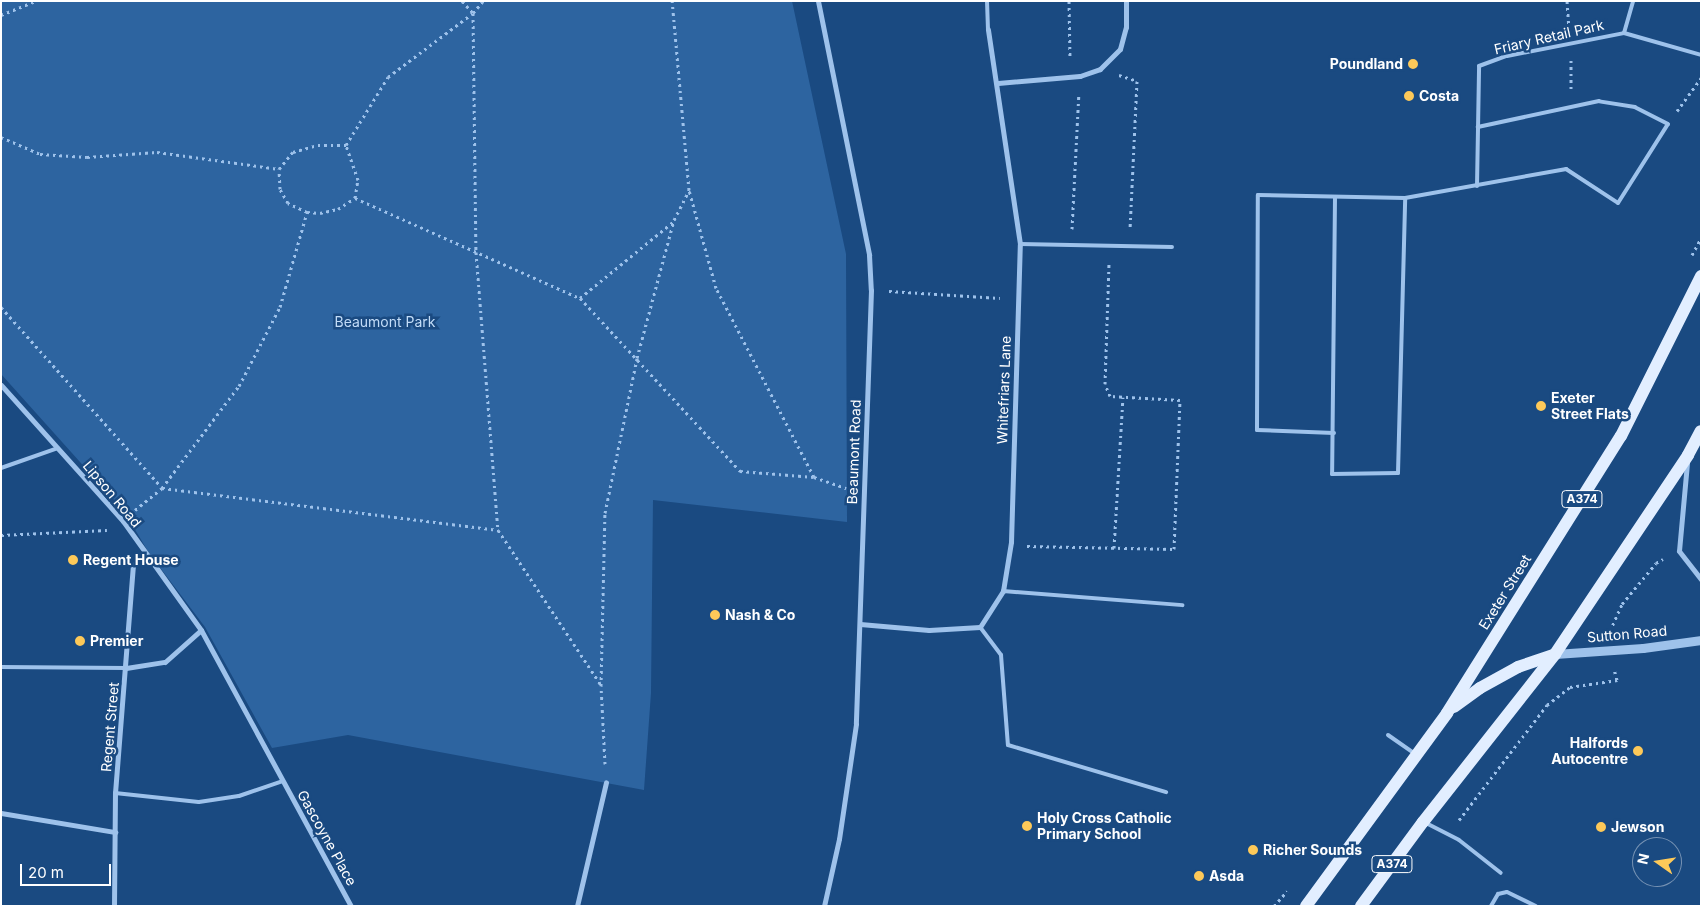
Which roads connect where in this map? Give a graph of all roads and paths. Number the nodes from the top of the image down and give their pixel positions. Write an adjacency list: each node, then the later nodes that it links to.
1 (35, 1): 11 (path)
2 (462, 1): 10 (path)
3 (483, 1): 10 (path)
4 (672, 1): 26 (path)
5 (818, 1): 39 (street, Beaumont Road)
6 (987, 1): 12 (lane)
7 (1069, 1): 17 (path)
8 (1126, 1): 15 (street)
9 (1634, 1): 13 (lane, Friary Retail Park)
10 (473, 13): 23 (path); 37 (path)
11 (1, 15)
12 (988, 29): 19 (street, Whitefriars Lane)
13 (1624, 33): 14 (lane, Friary Retail Park); 21 (lane, Friary Retail Park)
14 (1701, 55)
15 (1100, 69): 16 (street); 35 (path)
16 (1080, 76): 17 (street); 33 (path)
17 (1070, 77): 19 (street)
18 (1701, 78): 20 (path)
19 (998, 83): 32 (street, Whitefriars Lane)
20 (1668, 124): 21 (lane); 25 (lane)
21 (1478, 127): 25 (lane)
22 (1, 137): 24 (path)
23 (346, 145): 24 (path); 27 (path)
24 (279, 169): 30 (path)
25 (1477, 186): 29 (lane)
26 (689, 190): 31 (path); 43 (path)
27 (355, 198): 30 (path); 37 (path)
28 (1335, 198): 29 (lane); 47 (lane); 47 (lane)
29 (1405, 198): 47 (lane)
30 (307, 212): 51 (path)
31 (674, 220): 40 (path); 43 (path)
32 (1020, 244): 33 (lane); 41 (street, Whitefriars Lane)
33 (1071, 245): 34 (lane)
34 (1109, 246): 35 (lane); 45 (path)
35 (1129, 246): 36 (lane)
36 (1172, 247)
37 (476, 252): 40 (path); 54 (path)
38 (1701, 276): 72 (main road, Exeter Street / A374)
39 (871, 290): 41 (path); 63 (street, Beaumont Road)
40 (580, 298): 43 (path)
41 (1018, 300): 56 (street, Whitefriars Lane)
42 (1, 307): 51 (path)
43 (637, 358): 71 (path)
44 (1, 385): 48 (street, Lipson Road)
45 (1123, 397): 57 (path); 57 (path)
46 (1701, 430): 49 (main road, A374)
47 (1334, 433)
48 (58, 448): 50 (lane); 52 (street, Lipson Road)
49 (1688, 455): 58 (street); 68 (main road, A374)
50 (1, 468)
51 (162, 488): 52 (path); 54 (path)
52 (123, 521): 53 (street, Lipson Road)
53 (128, 528): 55 (path); 59 (street, Lipson Road)
54 (498, 530): 71 (path)
55 (1, 534)
56 (1010, 546): 57 (path); 61 (street, Whitefriars Lane)
57 (1114, 548)
58 (1679, 551): 60 (street); 67 (path)
59 (143, 553): 65 (street, Lipson Road); 70 (street, Regent Street)
60 (1701, 579)
61 (1003, 591): 62 (lane); 64 (street, Whitefriars Lane)
62 (1182, 605)
63 (860, 624): 64 (street); 87 (street, Beaumont Road)
64 (980, 627): 77 (lane)
65 (201, 630): 70 (street); 75 (street, Lipson Road)
66 (1701, 640): 67 (street, Sutton Road)
67 (1608, 650): 68 (street, Sutton Road); 79 (path)
68 (1555, 654): 72 (main road); 81 (main road, A374)
69 (1, 666): 70 (lane)
70 (126, 668): 78 (street, Regent Street)
71 (601, 686): 76 (path)
72 (1447, 713): 74 (main road, Exeter Street / A374)
73 (1388, 735): 74 (lane)
74 (1416, 754): 88 (main road, Exeter Street / A374)
75 (283, 781): 78 (lane); 85 (street, Gascoyne Place)
76 (606, 782): 86 (street)
77 (1166, 792)
78 (115, 793): 82 (street, Regent Street)
79 (1467, 809)
80 (1, 814): 82 (street)
81 (1423, 822): 83 (lane); 89 (main road, A374)
82 (115, 832): 84 (street, Regent Street)
83 (1501, 873)
84 (114, 906)
85 (351, 906)
86 (578, 906)
87 (824, 906)
88 (1306, 906)
89 (1361, 906)
90 (1491, 906): 91 (lane)
91 (1536, 906)

